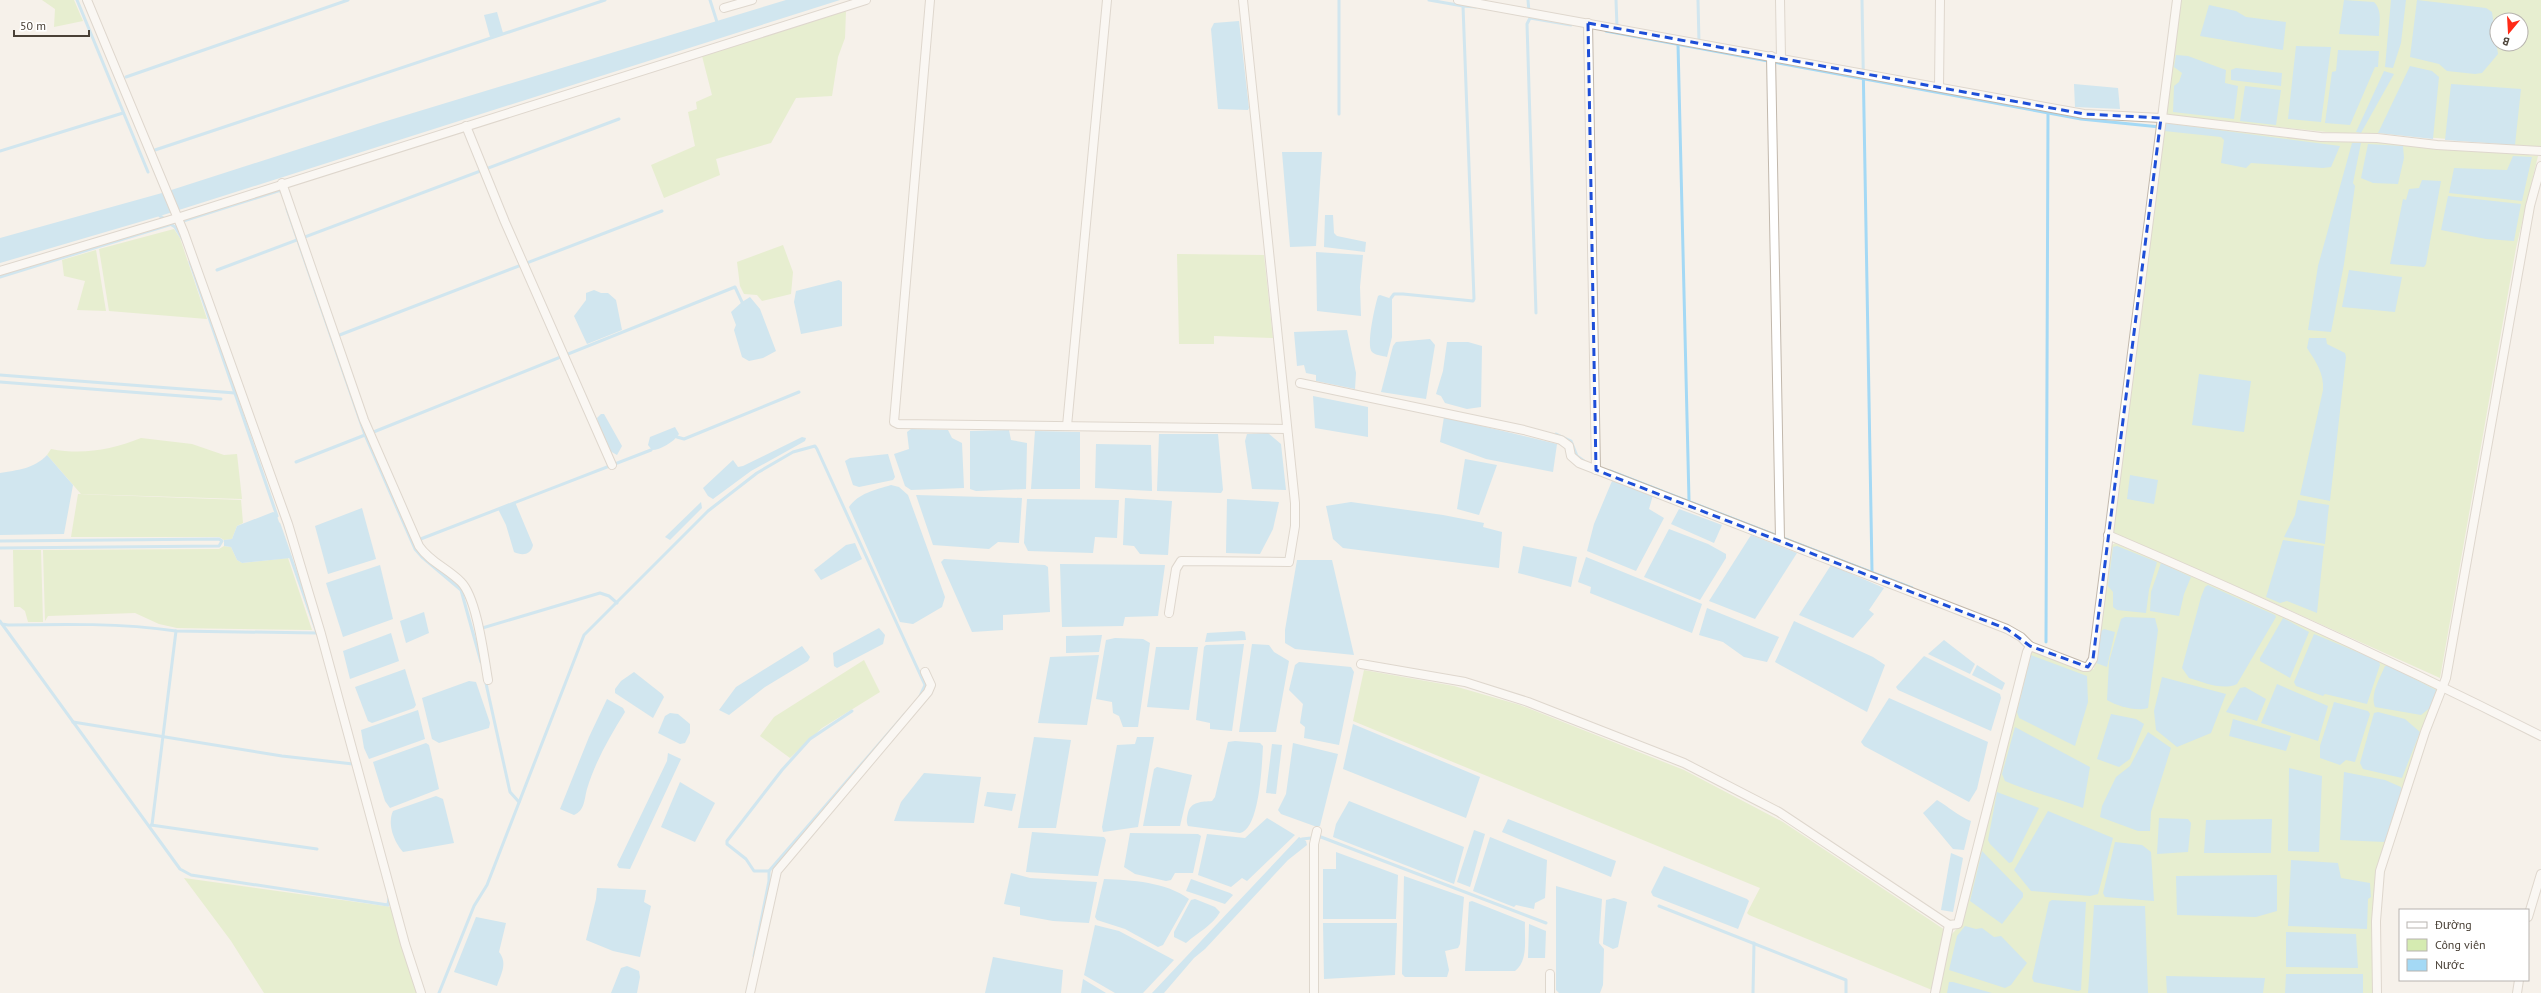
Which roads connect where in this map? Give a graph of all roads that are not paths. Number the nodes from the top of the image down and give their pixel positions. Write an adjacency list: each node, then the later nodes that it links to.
1 (87, 0): 21 (street)
2 (752, 0): 11 (street)
3 (866, 0): 17 (street)
4 (930, 0): 24 (street)
5 (1107, 0): 24 (street)
6 (1243, 0): 25 (street)
7 (1458, 0): 12 (street)
8 (1780, 0): 14 (street)
9 (1940, 0): 15 (street)
10 (2177, 0): 16 (street)
11 (724, 8)
12 (1588, 23): 13 (street); 27 (street)
13 (1771, 56): 14 (street); 29 (street)
14 (1781, 58): 15 (street)
15 (1939, 87): 16 (street)
16 (2161, 118): 18 (street); 28 (street)
17 (466, 126): 20 (street); 26 (street)
18 (2541, 151)
19 (2541, 166): 35 (street)
20 (282, 184): 21 (street); 34 (street)
21 (176, 216): 22 (street); 43 (street)
22 (0, 271)
23 (1300, 383): 27 (street)
24 (1067, 426): 25 (street)
25 (1287, 429): 30 (street)
26 (612, 465)
27 (1596, 470): 29 (street)
28 (2108, 535): 31 (street); 35 (street)
29 (1780, 540): 31 (street)
30 (1169, 613)
31 (2030, 646): 40 (street)
32 (1361, 664): 40 (street)
33 (925, 672): 44 (street)
34 (488, 680)
35 (2444, 687): 36 (street); 48 (street)
36 (2541, 736)
37 (1317, 831): 45 (street)
38 (2541, 874): 39 (street)
39 (2529, 914)
40 (1950, 925): 47 (street)
41 (1550, 974): 46 (street)
42 (2519, 981): 49 (street)
43 (421, 993)
44 (750, 993)
45 (1314, 993)
46 (1550, 993)
47 (1935, 993)
48 (2377, 993)
49 (2517, 993)

